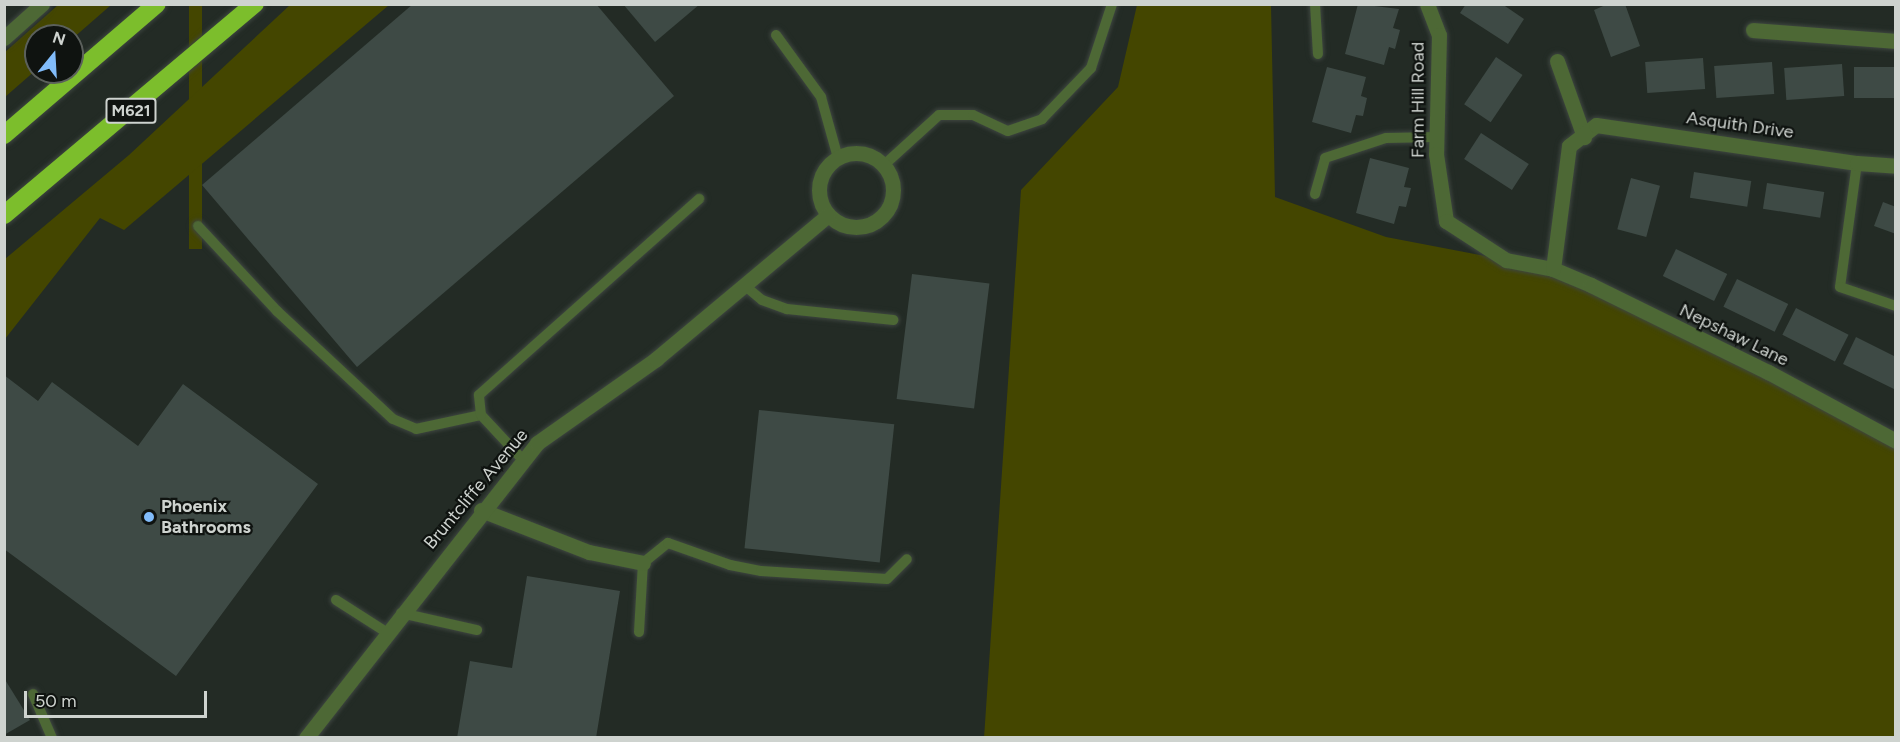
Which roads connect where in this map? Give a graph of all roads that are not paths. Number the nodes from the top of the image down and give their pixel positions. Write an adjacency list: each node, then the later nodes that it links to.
1 (42, 4): 9 (street)
2 (157, 4): 13 (highway)
3 (255, 4): 22 (highway, M621)
4 (1112, 4): 18 (lane)
5 (1315, 4): 11 (lane)
6 (1427, 4): 14 (street, Farm Hill Road)
7 (1753, 30): 10 (street)
8 (776, 35): 16 (lane)
9 (4, 38)
10 (1896, 41)
11 (1318, 54)
12 (1557, 61): 15 (street)
13 (4, 135)
14 (1436, 137): 20 (lane); 25 (street, Farm Hill Road)
15 (1584, 137): 17 (street, Asquith Drive); 25 (street)
16 (838, 158): 18 (street); 23 (street)
17 (1857, 163): 19 (street, Asquith Drive); 27 (lane)
18 (884, 165): 23 (street)
19 (1896, 166)
20 (1315, 194)
21 (699, 199): 29 (lane)
22 (4, 215)
23 (828, 215): 26 (street, Bruntcliffe Avenue)
24 (198, 226): 29 (lane)
25 (1553, 269): 30 (street, Nepshaw Lane)
26 (744, 285): 28 (lane); 31 (street, Bruntcliffe Avenue)
27 (1896, 306)
28 (893, 320)
29 (481, 415): 31 (lane)
30 (1896, 441)
31 (523, 460): 32 (street, Bruntcliffe Avenue)
32 (482, 510): 34 (street); 36 (street, Bruntcliffe Avenue)
33 (907, 559): 34 (lane)
34 (643, 563): 39 (lane)
35 (336, 600): 38 (lane)
36 (401, 613): 37 (lane); 38 (street, Bruntcliffe Avenue)
37 (477, 630)
38 (386, 632): 42 (street, Bruntcliffe Avenue)
39 (639, 633)
40 (33, 694): 41 (lane)
41 (52, 738)
42 (306, 738)

